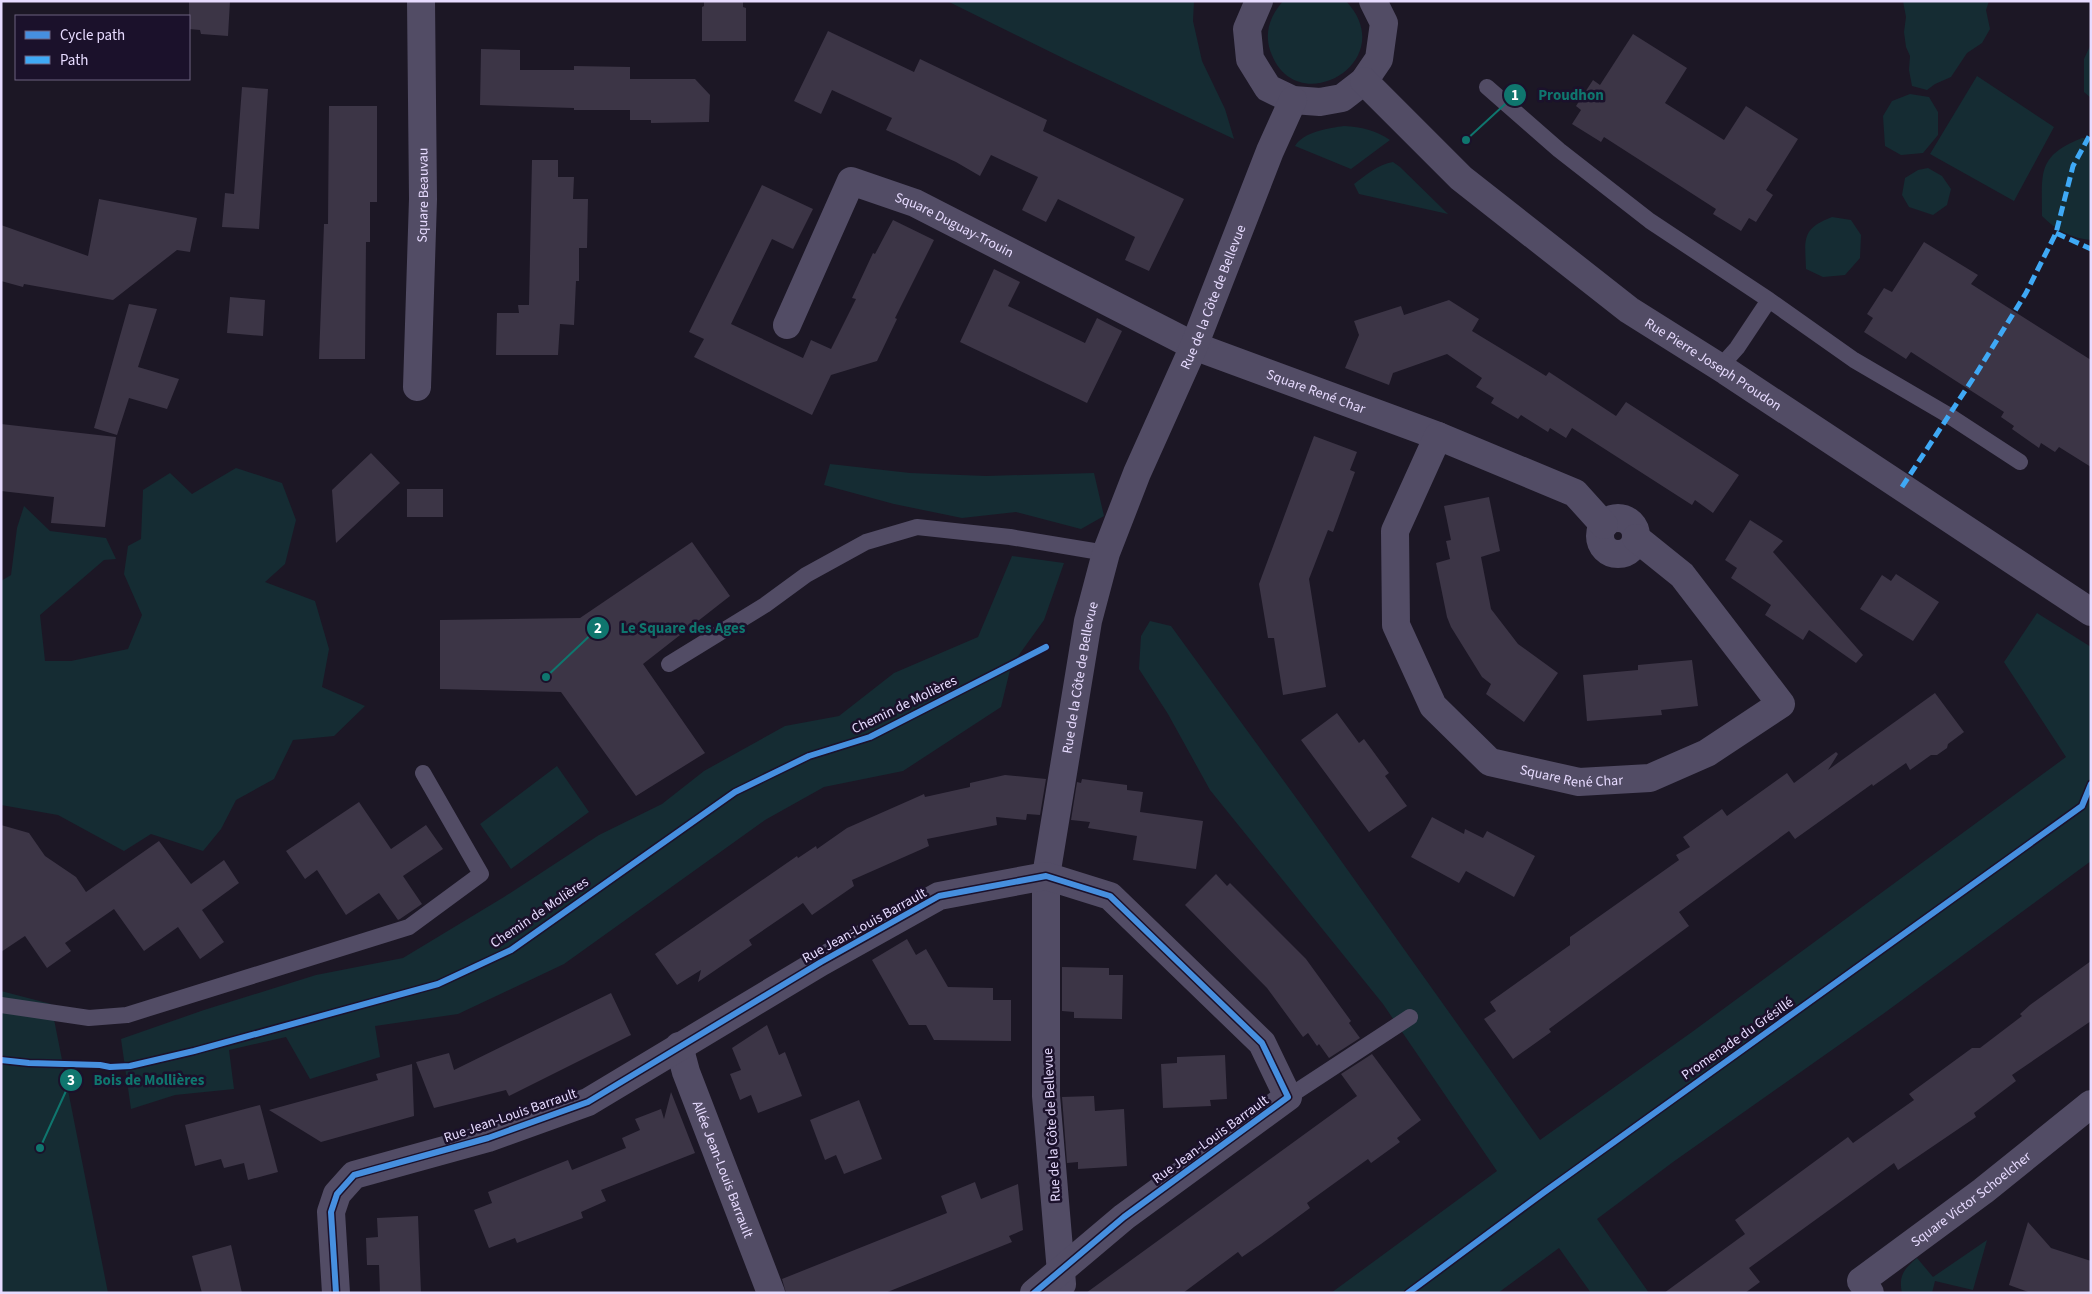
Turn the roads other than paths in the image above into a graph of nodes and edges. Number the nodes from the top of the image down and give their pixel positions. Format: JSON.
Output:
{"nodes":[{"id":1,"x":421,"y":1,"type":"edge"},
{"id":2,"x":1259,"y":1,"type":"edge"},
{"id":3,"x":1373,"y":1,"type":"edge"},
{"id":4,"x":1364,"y":81,"type":"junction"},
{"id":5,"x":1487,"y":87,"type":"dead end"},
{"id":6,"x":1293,"y":100,"type":"junction"},
{"id":7,"x":1769,"y":300,"type":"junction"},
{"id":8,"x":787,"y":324,"type":"dead end"},
{"id":9,"x":1194,"y":346,"type":"junction"},
{"id":10,"x":1720,"y":367,"type":"junction"},
{"id":11,"x":417,"y":387,"type":"dead end"},
{"id":12,"x":1438,"y":436,"type":"junction"},
{"id":13,"x":2020,"y":462,"type":"dead end"},
{"id":14,"x":1106,"y":553,"type":"junction"},
{"id":15,"x":2091,"y":612,"type":"edge"},
{"id":16,"x":669,"y":664,"type":"dead end"},
{"id":17,"x":423,"y":773,"type":"dead end"},
{"id":18,"x":1046,"y":876,"type":"junction"},
{"id":19,"x":1,"y":1005,"type":"edge"},
{"id":20,"x":1410,"y":1017,"type":"dead end"},
{"id":21,"x":679,"y":1046,"type":"junction"},
{"id":22,"x":1288,"y":1097,"type":"junction"},
{"id":23,"x":2091,"y":1104,"type":"edge"},
{"id":24,"x":1062,"y":1282,"type":"edge"},
{"id":25,"x":336,"y":1293,"type":"edge"},
{"id":26,"x":771,"y":1293,"type":"edge"},
{"id":27,"x":1034,"y":1293,"type":"edge"},
{"id":28,"x":1870,"y":1293,"type":"edge"}],
"edges":[{"from":1,"to":11,"type":"street","name":"Square Beauvau"},
{"from":2,"to":6,"type":"street"},
{"from":3,"to":4,"type":"street"},
{"from":4,"to":6,"type":"street"},
{"from":4,"to":10,"type":"street","name":"Rue Pierre Joseph Proudon"},
{"from":5,"to":7,"type":"lane"},
{"from":6,"to":9,"type":"street","name":"Rue de la Côte de Bellevue"},
{"from":7,"to":10,"type":"lane"},
{"from":7,"to":13,"type":"lane"},
{"from":8,"to":9,"type":"street","name":"Square Duguay-Trouin"},
{"from":9,"to":12,"type":"street","name":"Square René Char"},
{"from":9,"to":14,"type":"street","name":"Rue de la Côte de Bellevue"},
{"from":10,"to":15,"type":"street","name":"Rue Pierre Joseph Proudon"},
{"from":12,"to":12,"type":"street","name":"Square René Char"},
{"from":14,"to":16,"type":"lane"},
{"from":14,"to":18,"type":"street","name":"Rue de la Côte de Bellevue"},
{"from":17,"to":19,"type":"lane"},
{"from":18,"to":21,"type":"street","name":"Rue Jean-Louis Barrault"},
{"from":18,"to":22,"type":"street","name":"Rue Jean-Louis Barrault"},
{"from":18,"to":24,"type":"street","name":"Rue de la Côte de Bellevue"},
{"from":20,"to":22,"type":"lane"},
{"from":21,"to":25,"type":"street","name":"Rue Jean-Louis Barrault"},
{"from":21,"to":26,"type":"street","name":"Allée Jean-Louis Barrault"},
{"from":22,"to":24,"type":"street","name":"Rue Jean-Louis Barrault"},
{"from":23,"to":28,"type":"street","name":"Square Victor Schoelcher"},
{"from":24,"to":27,"type":"street","name":"Rue Jean-Louis Barrault"}]}
